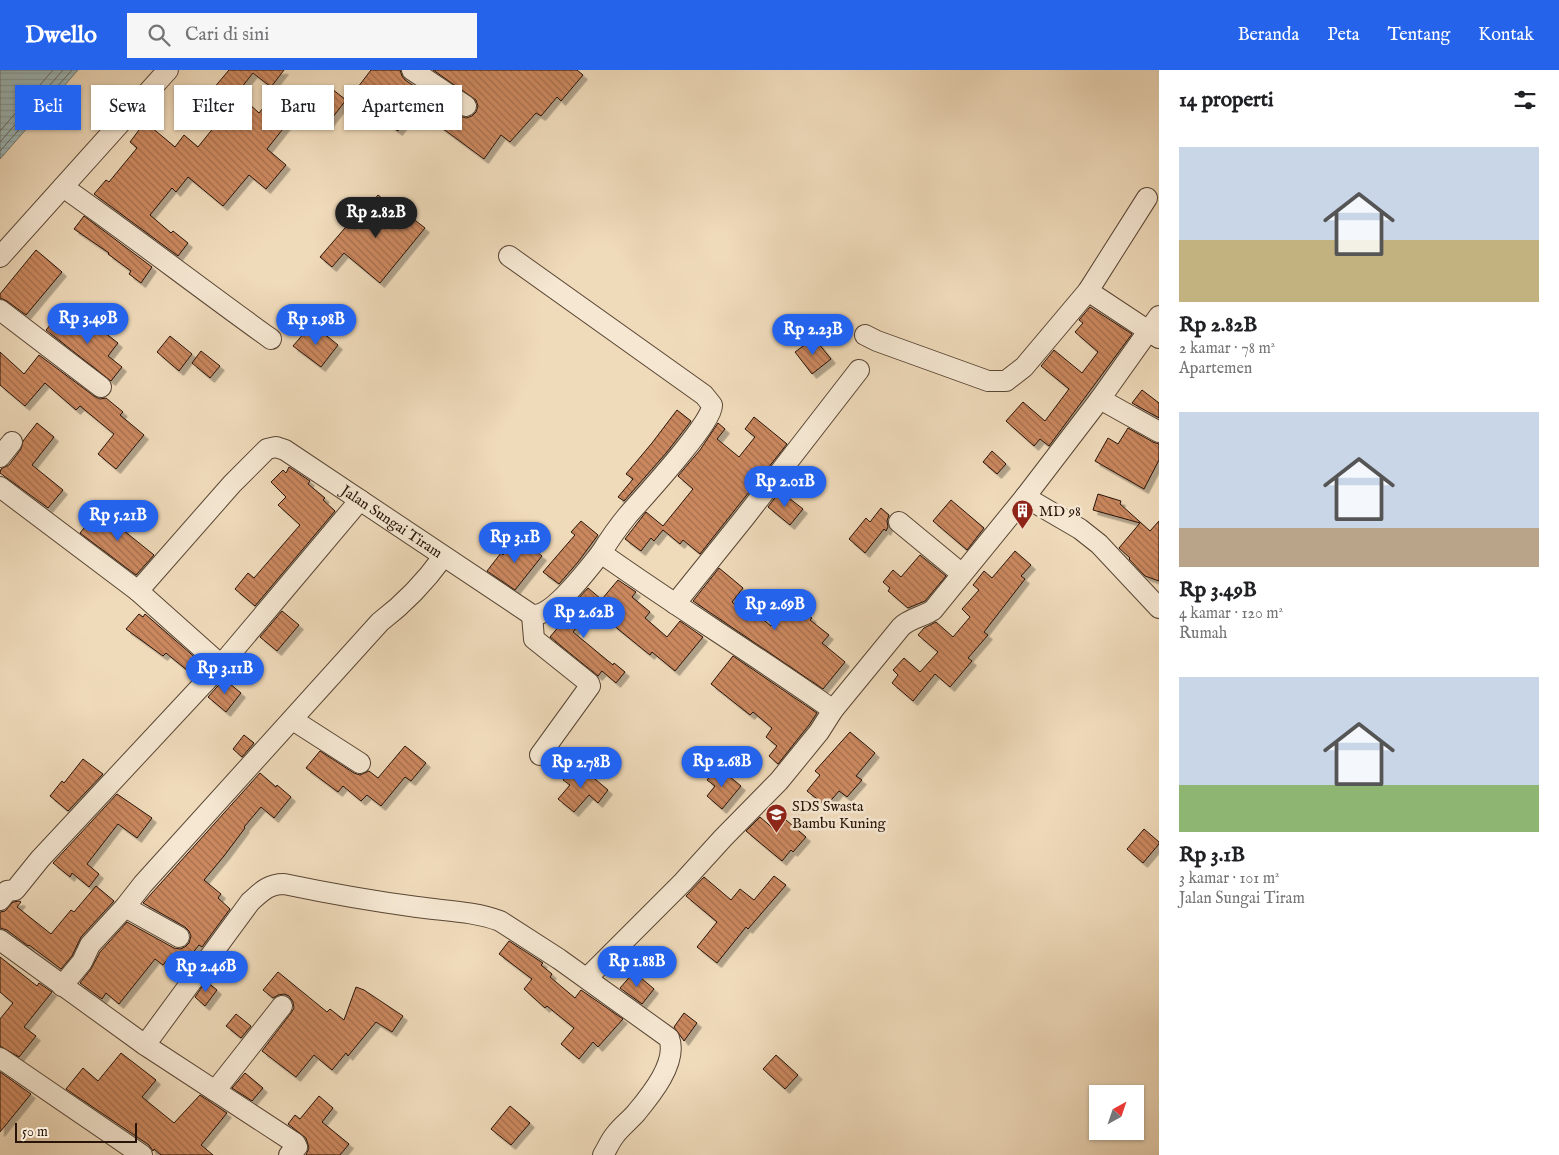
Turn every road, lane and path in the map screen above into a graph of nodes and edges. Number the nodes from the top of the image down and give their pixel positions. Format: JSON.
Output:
{"nodes":[{"id":1,"x":168,"y":70,"type":"edge"},
{"id":2,"x":412,"y":70,"type":"edge"},
{"id":3,"x":466,"y":106,"type":"dead end"},
{"id":4,"x":62,"y":187,"type":"junction"},
{"id":5,"x":1147,"y":198,"type":"dead end"},
{"id":6,"x":509,"y":256,"type":"dead end"},
{"id":7,"x":0,"y":257,"type":"edge"},
{"id":8,"x":1088,"y":291,"type":"junction"},
{"id":9,"x":0,"y":310,"type":"edge"},
{"id":10,"x":1156,"y":329,"type":"edge"},
{"id":11,"x":865,"y":335,"type":"dead end"},
{"id":12,"x":271,"y":339,"type":"dead end"},
{"id":13,"x":858,"y":370,"type":"dead end"},
{"id":14,"x":101,"y":387,"type":"dead end"},
{"id":15,"x":1100,"y":398,"type":"junction"},
{"id":16,"x":1159,"y":432,"type":"edge"},
{"id":17,"x":0,"y":487,"type":"edge"},
{"id":18,"x":1025,"y":497,"type":"junction"},
{"id":19,"x":360,"y":500,"type":"junction"},
{"id":20,"x":899,"y":522,"type":"dead end"},
{"id":21,"x":601,"y":553,"type":"junction"},
{"id":22,"x":443,"y":557,"type":"junction"},
{"id":23,"x":962,"y":574,"type":"junction"},
{"id":24,"x":138,"y":591,"type":"junction"},
{"id":25,"x":675,"y":604,"type":"junction"},
{"id":26,"x":1159,"y":608,"type":"edge"},
{"id":27,"x":532,"y":615,"type":"junction"},
{"id":28,"x":221,"y":665,"type":"junction"},
{"id":29,"x":833,"y":710,"type":"junction"},
{"id":30,"x":292,"y":720,"type":"junction"},
{"id":31,"x":540,"y":755,"type":"dead end"},
{"id":32,"x":360,"y":763,"type":"dead end"},
{"id":33,"x":0,"y":900,"type":"edge"},
{"id":34,"x":126,"y":907,"type":"junction"},
{"id":35,"x":179,"y":937,"type":"dead end"},
{"id":36,"x":0,"y":940,"type":"edge"},
{"id":37,"x":587,"y":978,"type":"junction"},
{"id":38,"x":62,"y":986,"type":"junction"},
{"id":39,"x":282,"y":1006,"type":"dead end"},
{"id":40,"x":145,"y":1044,"type":"junction"},
{"id":41,"x":1,"y":1061,"type":"edge"},
{"id":42,"x":215,"y":1091,"type":"junction"},
{"id":43,"x":142,"y":1155,"type":"edge"},
{"id":44,"x":289,"y":1155,"type":"edge"},
{"id":45,"x":603,"y":1155,"type":"edge"}],
"edges":[{"from":1,"to":4,"type":"street"},
{"from":2,"to":3,"type":"street"},
{"from":4,"to":7,"type":"street"},
{"from":4,"to":12,"type":"street"},
{"from":5,"to":8,"type":"street"},
{"from":6,"to":21,"type":"street"},
{"from":8,"to":10,"type":"street"},
{"from":8,"to":11,"type":"street"},
{"from":9,"to":14,"type":"street"},
{"from":10,"to":15,"type":"street"},
{"from":13,"to":25,"type":"street"},
{"from":15,"to":16,"type":"street"},
{"from":15,"to":18,"type":"street"},
{"from":17,"to":24,"type":"street"},
{"from":18,"to":23,"type":"street"},
{"from":18,"to":26,"type":"street"},
{"from":19,"to":22,"type":"street","name":"Jalan Sungai Tiram"},
{"from":19,"to":24,"type":"street","name":"Jalan Sungai Tiram"},
{"from":19,"to":28,"type":"street"},
{"from":20,"to":23,"type":"street"},
{"from":21,"to":25,"type":"street"},
{"from":21,"to":27,"type":"street"},
{"from":22,"to":27,"type":"street","name":"Jalan Sungai Tiram"},
{"from":22,"to":30,"type":"street"},
{"from":23,"to":29,"type":"street"},
{"from":24,"to":28,"type":"street"},
{"from":25,"to":29,"type":"street"},
{"from":27,"to":31,"type":"street"},
{"from":28,"to":33,"type":"street"},
{"from":29,"to":37,"type":"street"},
{"from":30,"to":32,"type":"street"},
{"from":30,"to":34,"type":"street"},
{"from":34,"to":35,"type":"street"},
{"from":34,"to":38,"type":"street"},
{"from":36,"to":38,"type":"street"},
{"from":37,"to":40,"type":"street"},
{"from":37,"to":45,"type":"street"},
{"from":38,"to":40,"type":"street"},
{"from":39,"to":42,"type":"street"},
{"from":40,"to":42,"type":"street"},
{"from":41,"to":43,"type":"street"},
{"from":42,"to":44,"type":"street"}]}
